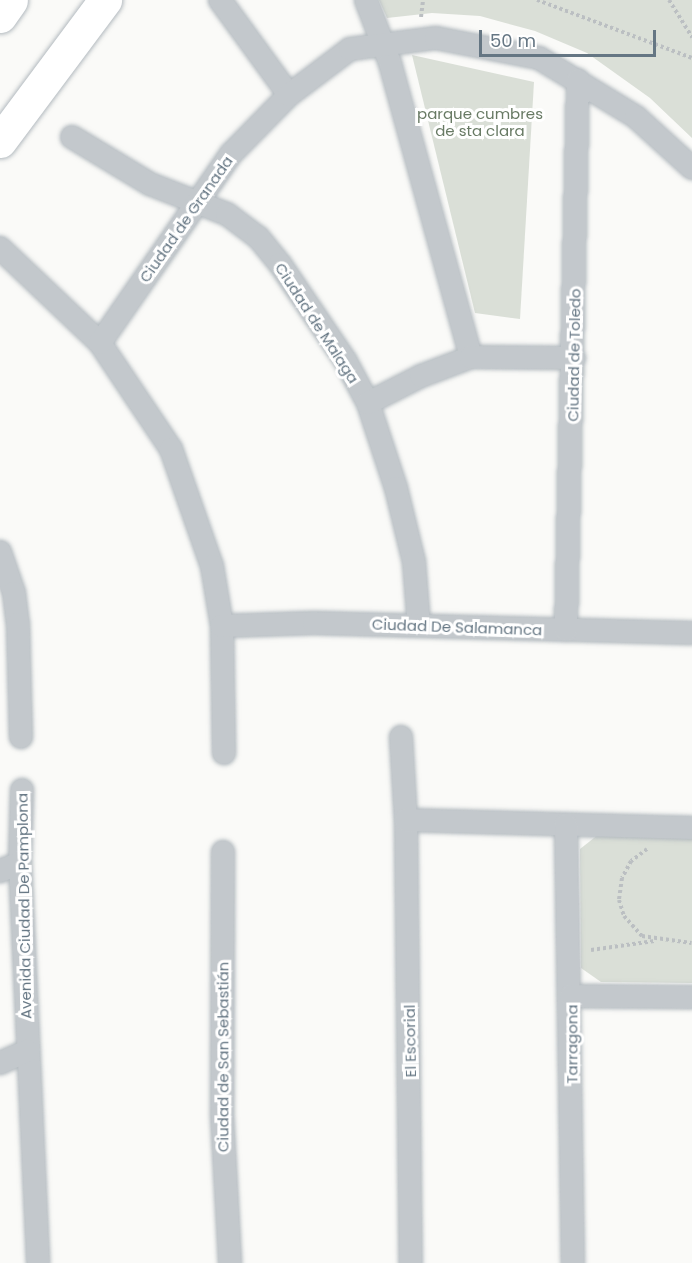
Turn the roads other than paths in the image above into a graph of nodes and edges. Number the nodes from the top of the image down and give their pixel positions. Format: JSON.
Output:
{"nodes":[{"id":1,"x":11,"y":0,"type":"edge"},
{"id":2,"x":105,"y":0,"type":"edge"},
{"id":3,"x":220,"y":0,"type":"edge"},
{"id":4,"x":366,"y":0,"type":"edge"},
{"id":5,"x":0,"y":16,"type":"edge"},
{"id":6,"x":382,"y":44,"type":"junction"},
{"id":7,"x":578,"y":80,"type":"junction"},
{"id":8,"x":290,"y":95,"type":"junction"},
{"id":9,"x":72,"y":137,"type":"dead end"},
{"id":10,"x":0,"y":141,"type":"edge"},
{"id":11,"x":692,"y":168,"type":"edge"},
{"id":12,"x":194,"y":203,"type":"junction"},
{"id":13,"x":0,"y":248,"type":"edge"},
{"id":14,"x":100,"y":343,"type":"junction"},
{"id":15,"x":471,"y":357,"type":"junction"},
{"id":16,"x":574,"y":358,"type":"junction"},
{"id":17,"x":368,"y":403,"type":"junction"},
{"id":18,"x":0,"y":552,"type":"edge"},
{"id":19,"x":419,"y":625,"type":"junction"},
{"id":20,"x":222,"y":626,"type":"junction"},
{"id":21,"x":566,"y":630,"type":"junction"},
{"id":22,"x":692,"y":633,"type":"edge"},
{"id":23,"x":10,"y":664,"type":"edge"},
{"id":24,"x":21,"y":736,"type":"dead end"},
{"id":25,"x":401,"y":737,"type":"dead end"},
{"id":26,"x":224,"y":753,"type":"dead end"},
{"id":27,"x":22,"y":790,"type":"dead end"},
{"id":28,"x":406,"y":820,"type":"junction"},
{"id":29,"x":566,"y":825,"type":"junction"},
{"id":30,"x":692,"y":828,"type":"edge"},
{"id":31,"x":223,"y":852,"type":"dead end"},
{"id":32,"x":10,"y":867,"type":"edge"},
{"id":33,"x":572,"y":996,"type":"junction"},
{"id":34,"x":692,"y":998,"type":"edge"},
{"id":35,"x":27,"y":1051,"type":"junction"},
{"id":36,"x":0,"y":1062,"type":"edge"},
{"id":37,"x":38,"y":1263,"type":"edge"},
{"id":38,"x":230,"y":1263,"type":"edge"},
{"id":39,"x":411,"y":1263,"type":"edge"},
{"id":40,"x":573,"y":1263,"type":"edge"}],
"edges":[{"from":1,"to":5,"type":"main road"},
{"from":2,"to":10,"type":"main road"},
{"from":3,"to":8,"type":"street"},
{"from":4,"to":6,"type":"street"},
{"from":6,"to":7,"type":"street","name":"Ciudad de Granada"},
{"from":6,"to":8,"type":"street","name":"Ciudad de Granada"},
{"from":6,"to":15,"type":"street"},
{"from":7,"to":11,"type":"street","name":"Ciudad de Granada"},
{"from":7,"to":16,"type":"street","name":"Ciudad de Toledo"},
{"from":8,"to":12,"type":"street","name":"Ciudad de Granada"},
{"from":9,"to":12,"type":"street","name":"Ciudad de Malaga"},
{"from":12,"to":14,"type":"street","name":"Ciudad de Granada"},
{"from":12,"to":17,"type":"street","name":"Ciudad de Malaga"},
{"from":13,"to":14,"type":"street"},
{"from":14,"to":20,"type":"street"},
{"from":15,"to":16,"type":"street"},
{"from":15,"to":17,"type":"street"},
{"from":16,"to":21,"type":"street","name":"Ciudad de Toledo"},
{"from":17,"to":19,"type":"street","name":"Ciudad de Malaga"},
{"from":18,"to":23,"type":"street"},
{"from":19,"to":20,"type":"street","name":"Ciudad De Salamanca"},
{"from":19,"to":21,"type":"street","name":"Ciudad De Salamanca"},
{"from":20,"to":26,"type":"street"},
{"from":21,"to":22,"type":"street","name":"Ciudad De Salamanca"},
{"from":23,"to":24,"type":"street"},
{"from":25,"to":28,"type":"street","name":"El Escorial"},
{"from":27,"to":32,"type":"street","name":"Avenida Ciudad De Pamplona"},
{"from":28,"to":29,"type":"street"},
{"from":28,"to":39,"type":"street","name":"El Escorial"},
{"from":29,"to":30,"type":"street"},
{"from":29,"to":33,"type":"street","name":"Tarragona"},
{"from":31,"to":38,"type":"street","name":"Ciudad de San Sebastián"},
{"from":32,"to":35,"type":"street","name":"Avenida Ciudad De Pamplona"},
{"from":33,"to":34,"type":"street"},
{"from":33,"to":40,"type":"street","name":"Tarragona"},
{"from":35,"to":36,"type":"street"},
{"from":35,"to":37,"type":"street","name":"Avenida Ciudad De Pamplona"}]}
